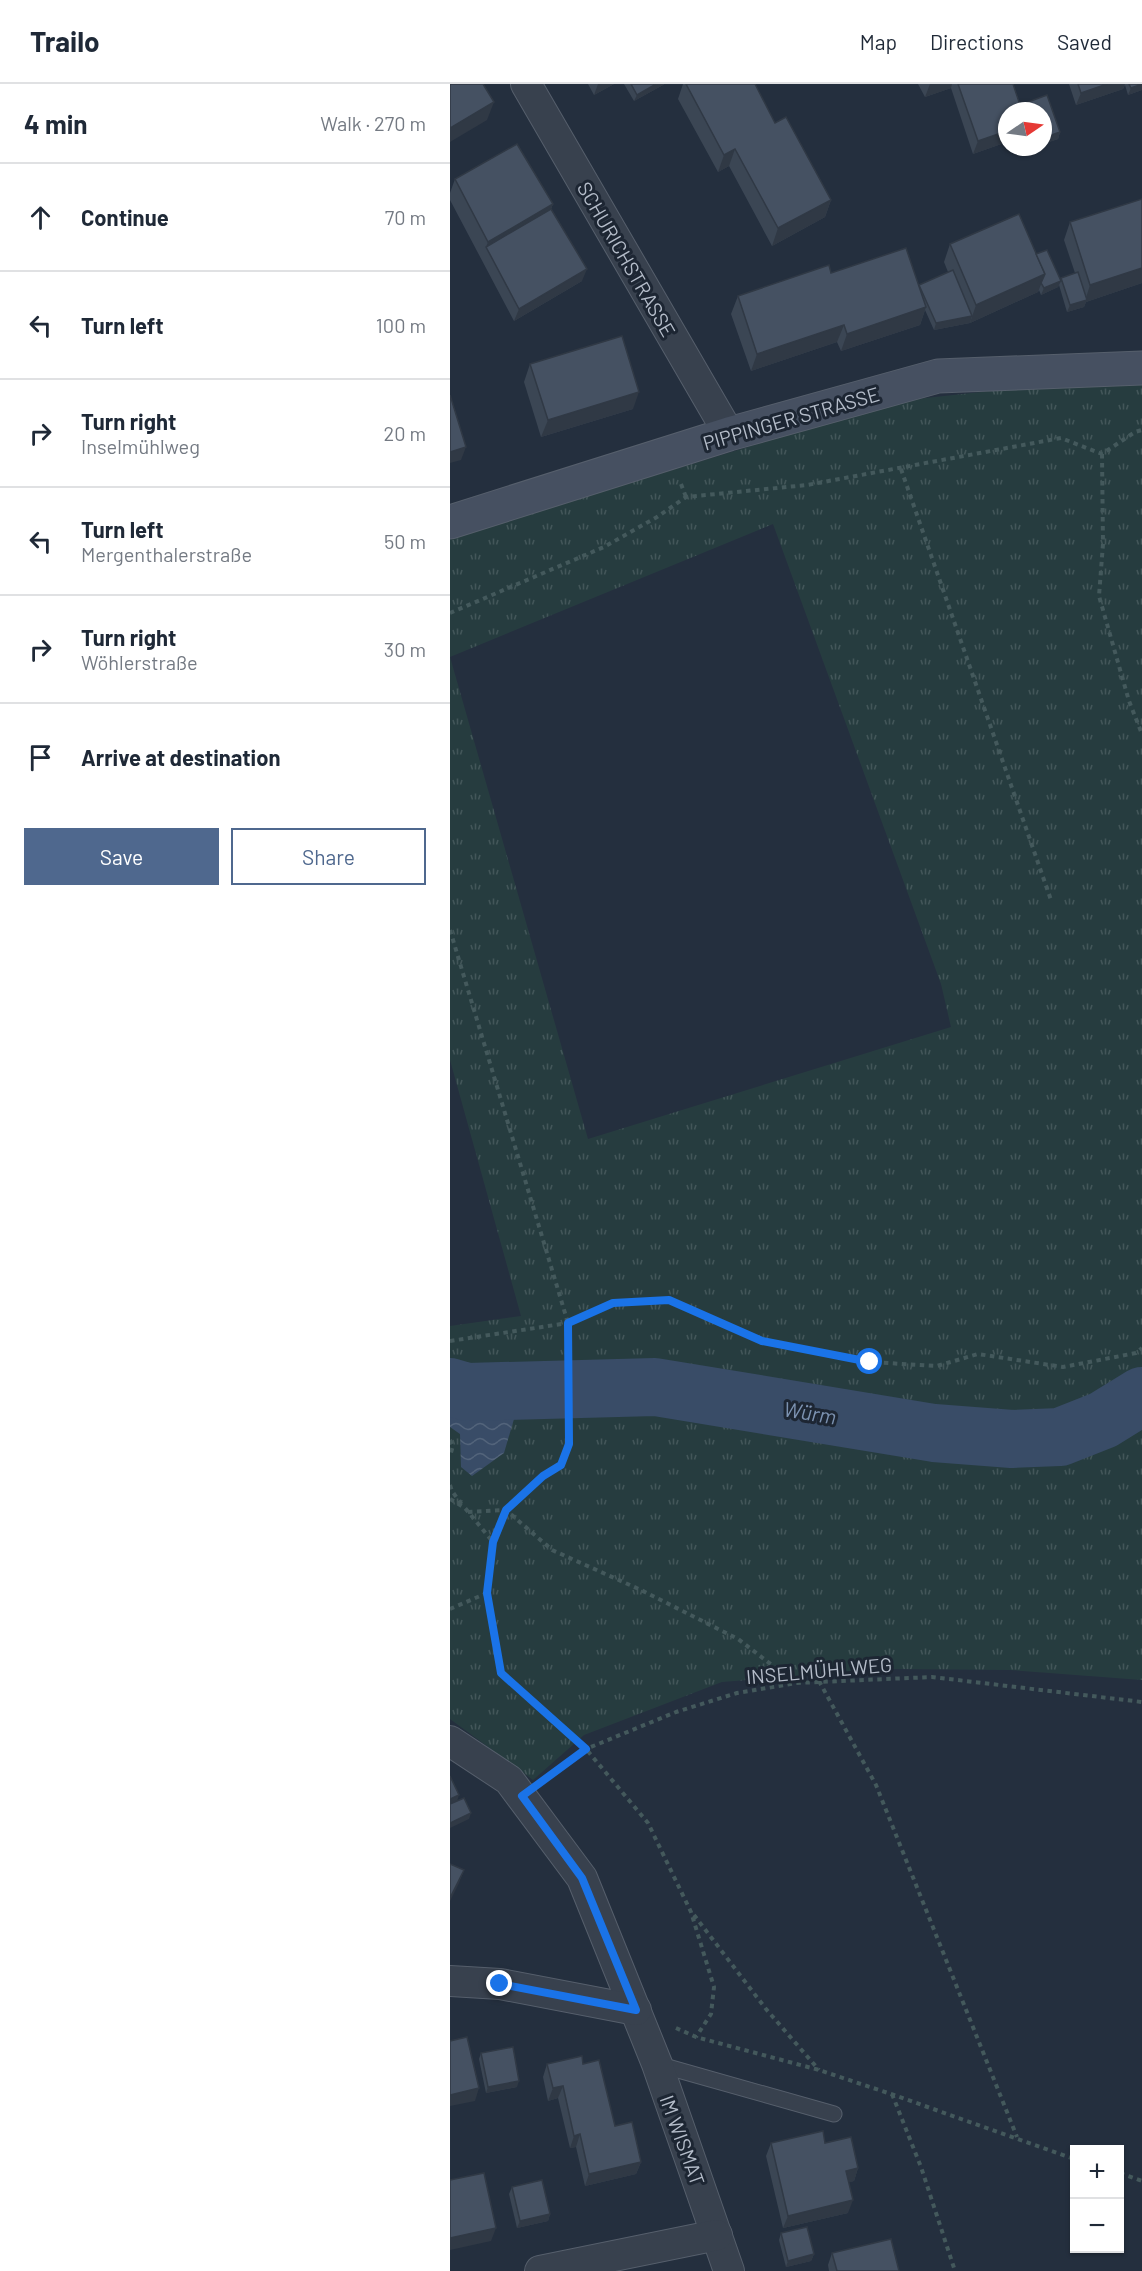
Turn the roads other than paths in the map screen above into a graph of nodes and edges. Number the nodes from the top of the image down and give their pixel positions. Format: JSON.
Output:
{"nodes":[{"id":1,"x":526,"y":84,"type":"edge"},
{"id":2,"x":1142,"y":368,"type":"edge"},
{"id":3,"x":729,"y":434,"type":"junction"},
{"id":4,"x":450,"y":522,"type":"edge"},
{"id":5,"x":450,"y":1741,"type":"edge"},
{"id":6,"x":450,"y":1981,"type":"edge"},
{"id":7,"x":636,"y":2010,"type":"junction"},
{"id":8,"x":657,"y":2064,"type":"junction"},
{"id":9,"x":834,"y":2114,"type":"dead end"},
{"id":10,"x":717,"y":2235,"type":"junction"},
{"id":11,"x":540,"y":2271,"type":"edge"},
{"id":12,"x":729,"y":2271,"type":"edge"}],
"edges":[{"from":1,"to":3,"type":"street","name":"SCHURICHSTRASSE"},
{"from":2,"to":3,"type":"main road","name":"PIPPINGER STRASSE"},
{"from":3,"to":4,"type":"main road","name":"PIPPINGER STRASSE"},
{"from":5,"to":7,"type":"street","name":"IM WISMAT"},
{"from":6,"to":7,"type":"street"},
{"from":7,"to":8,"type":"street","name":"IM WISMAT"},
{"from":8,"to":9,"type":"lane"},
{"from":8,"to":10,"type":"street","name":"IM WISMAT"},
{"from":10,"to":11,"type":"street"},
{"from":10,"to":12,"type":"street","name":"IM WISMAT"}]}
